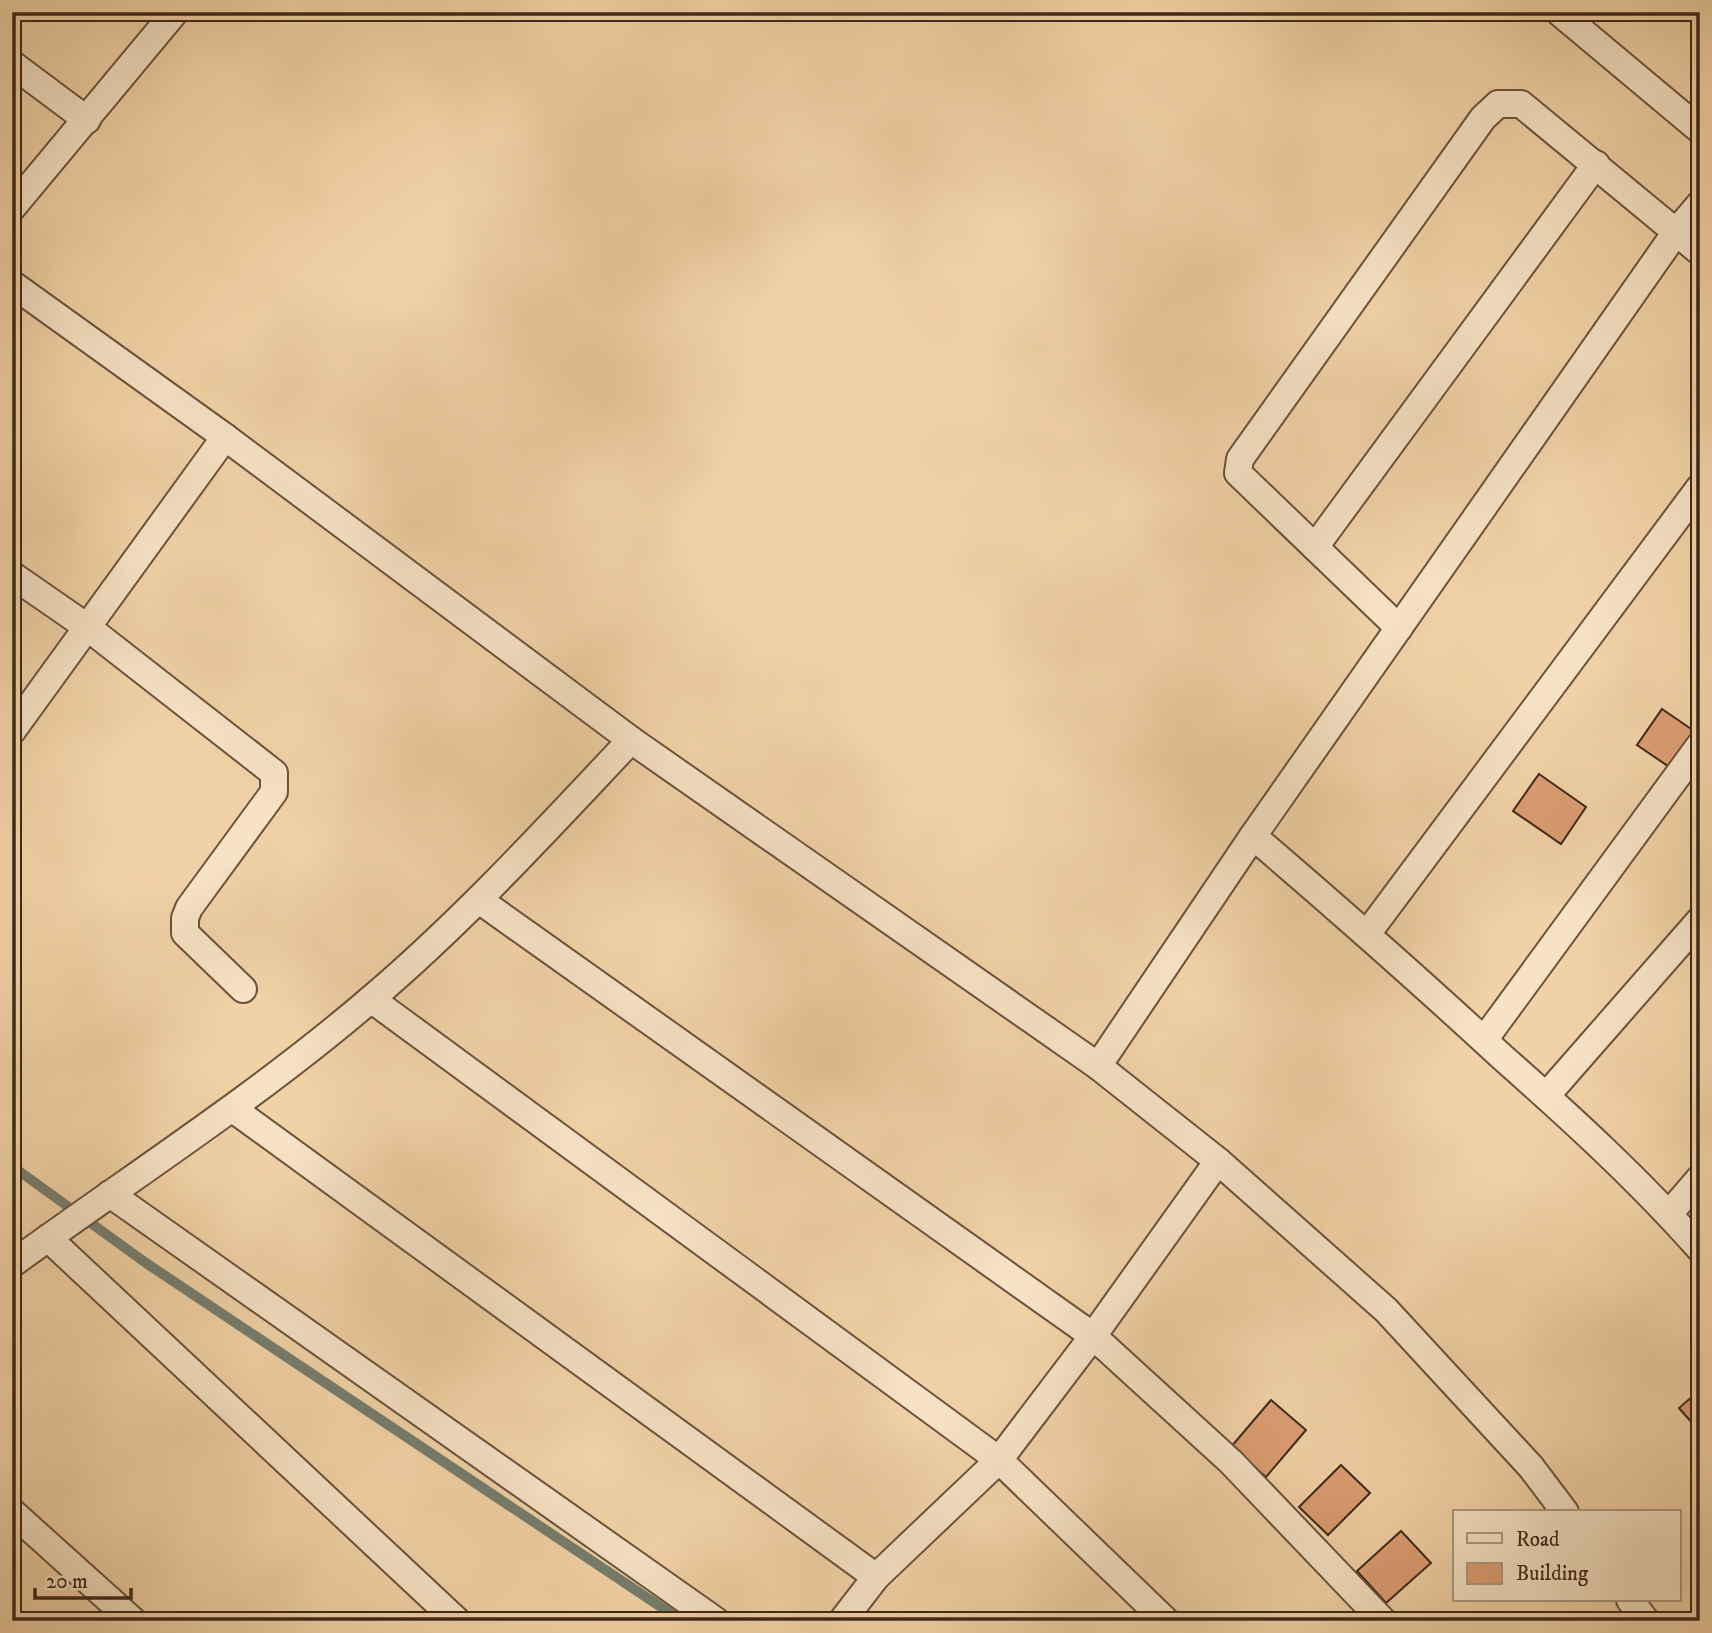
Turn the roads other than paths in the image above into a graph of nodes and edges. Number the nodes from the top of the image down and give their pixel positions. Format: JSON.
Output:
{"nodes":[{"id":1,"x":175,"y":12,"type":"edge"},
{"id":2,"x":1567,"y":15,"type":"edge"},
{"id":3,"x":12,"y":64,"type":"edge"},
{"id":4,"x":87,"y":120,"type":"junction"},
{"id":5,"x":1700,"y":130,"type":"edge"},
{"id":6,"x":1596,"y":164,"type":"junction"},
{"id":7,"x":1700,"y":204,"type":"edge"},
{"id":8,"x":12,"y":208,"type":"edge"},
{"id":9,"x":1676,"y":232,"type":"junction"},
{"id":10,"x":1700,"y":252,"type":"edge"},
{"id":11,"x":12,"y":284,"type":"edge"},
{"id":12,"x":225,"y":437,"type":"junction"},
{"id":13,"x":1700,"y":487,"type":"edge"},
{"id":14,"x":1315,"y":547,"type":"junction"},
{"id":15,"x":12,"y":575,"type":"edge"},
{"id":16,"x":87,"y":627,"type":"junction"},
{"id":17,"x":1399,"y":628,"type":"junction"},
{"id":18,"x":12,"y":731,"type":"edge"},
{"id":19,"x":631,"y":740,"type":"junction"},
{"id":20,"x":1700,"y":745,"type":"edge"},
{"id":21,"x":1254,"y":836,"type":"junction"},
{"id":22,"x":479,"y":900,"type":"junction"},
{"id":23,"x":1700,"y":920,"type":"edge"},
{"id":24,"x":1367,"y":934,"type":"junction"},
{"id":25,"x":243,"y":989,"type":"dead end"},
{"id":26,"x":371,"y":999,"type":"junction"},
{"id":27,"x":1484,"y":1040,"type":"junction"},
{"id":28,"x":1098,"y":1066,"type":"junction"},
{"id":29,"x":1546,"y":1096,"type":"junction"},
{"id":30,"x":233,"y":1109,"type":"junction"},
{"id":31,"x":1218,"y":1161,"type":"junction"},
{"id":32,"x":1700,"y":1178,"type":"edge"},
{"id":33,"x":110,"y":1194,"type":"junction"},
{"id":34,"x":1670,"y":1214,"type":"junction"},
{"id":35,"x":48,"y":1238,"type":"junction"},
{"id":36,"x":1700,"y":1249,"type":"edge"},
{"id":37,"x":12,"y":1264,"type":"edge"},
{"id":38,"x":1093,"y":1336,"type":"junction"},
{"id":39,"x":999,"y":1460,"type":"junction"},
{"id":40,"x":1563,"y":1510,"type":"edge"},
{"id":41,"x":12,"y":1512,"type":"edge"},
{"id":42,"x":876,"y":1577,"type":"junction"},
{"id":43,"x":1632,"y":1602,"type":"edge"},
{"id":44,"x":133,"y":1621,"type":"edge"},
{"id":45,"x":457,"y":1621,"type":"edge"},
{"id":46,"x":716,"y":1621,"type":"edge"},
{"id":47,"x":842,"y":1621,"type":"edge"},
{"id":48,"x":1166,"y":1621,"type":"edge"},
{"id":49,"x":1383,"y":1621,"type":"edge"},
{"id":50,"x":1646,"y":1621,"type":"edge"}],
"edges":[{"from":1,"to":4,"type":"street"},
{"from":2,"to":5,"type":"street"},
{"from":3,"to":4,"type":"street"},
{"from":4,"to":8,"type":"street"},
{"from":6,"to":9,"type":"street"},
{"from":6,"to":14,"type":"street"},
{"from":6,"to":14,"type":"street"},
{"from":7,"to":9,"type":"street"},
{"from":9,"to":10,"type":"street"},
{"from":9,"to":17,"type":"street"},
{"from":11,"to":12,"type":"street"},
{"from":12,"to":16,"type":"street"},
{"from":12,"to":19,"type":"street"},
{"from":13,"to":24,"type":"street"},
{"from":14,"to":17,"type":"street"},
{"from":15,"to":16,"type":"street"},
{"from":16,"to":18,"type":"street"},
{"from":16,"to":25,"type":"street"},
{"from":17,"to":21,"type":"street"},
{"from":19,"to":22,"type":"street"},
{"from":19,"to":28,"type":"street"},
{"from":20,"to":27,"type":"street"},
{"from":21,"to":24,"type":"street"},
{"from":21,"to":28,"type":"street"},
{"from":22,"to":26,"type":"street"},
{"from":22,"to":38,"type":"street"},
{"from":23,"to":29,"type":"street"},
{"from":24,"to":27,"type":"street"},
{"from":26,"to":30,"type":"street"},
{"from":26,"to":39,"type":"street"},
{"from":27,"to":29,"type":"street"},
{"from":28,"to":31,"type":"street"},
{"from":29,"to":34,"type":"street"},
{"from":30,"to":33,"type":"street"},
{"from":30,"to":42,"type":"street"},
{"from":31,"to":38,"type":"street"},
{"from":31,"to":40,"type":"street"},
{"from":32,"to":34,"type":"street"},
{"from":33,"to":35,"type":"street"},
{"from":33,"to":46,"type":"street"},
{"from":34,"to":36,"type":"street"},
{"from":35,"to":37,"type":"street"},
{"from":35,"to":45,"type":"street"},
{"from":38,"to":39,"type":"street"},
{"from":38,"to":49,"type":"street"},
{"from":39,"to":42,"type":"street"},
{"from":39,"to":48,"type":"street"},
{"from":41,"to":44,"type":"street"},
{"from":42,"to":47,"type":"street"},
{"from":43,"to":50,"type":"street"}]}
